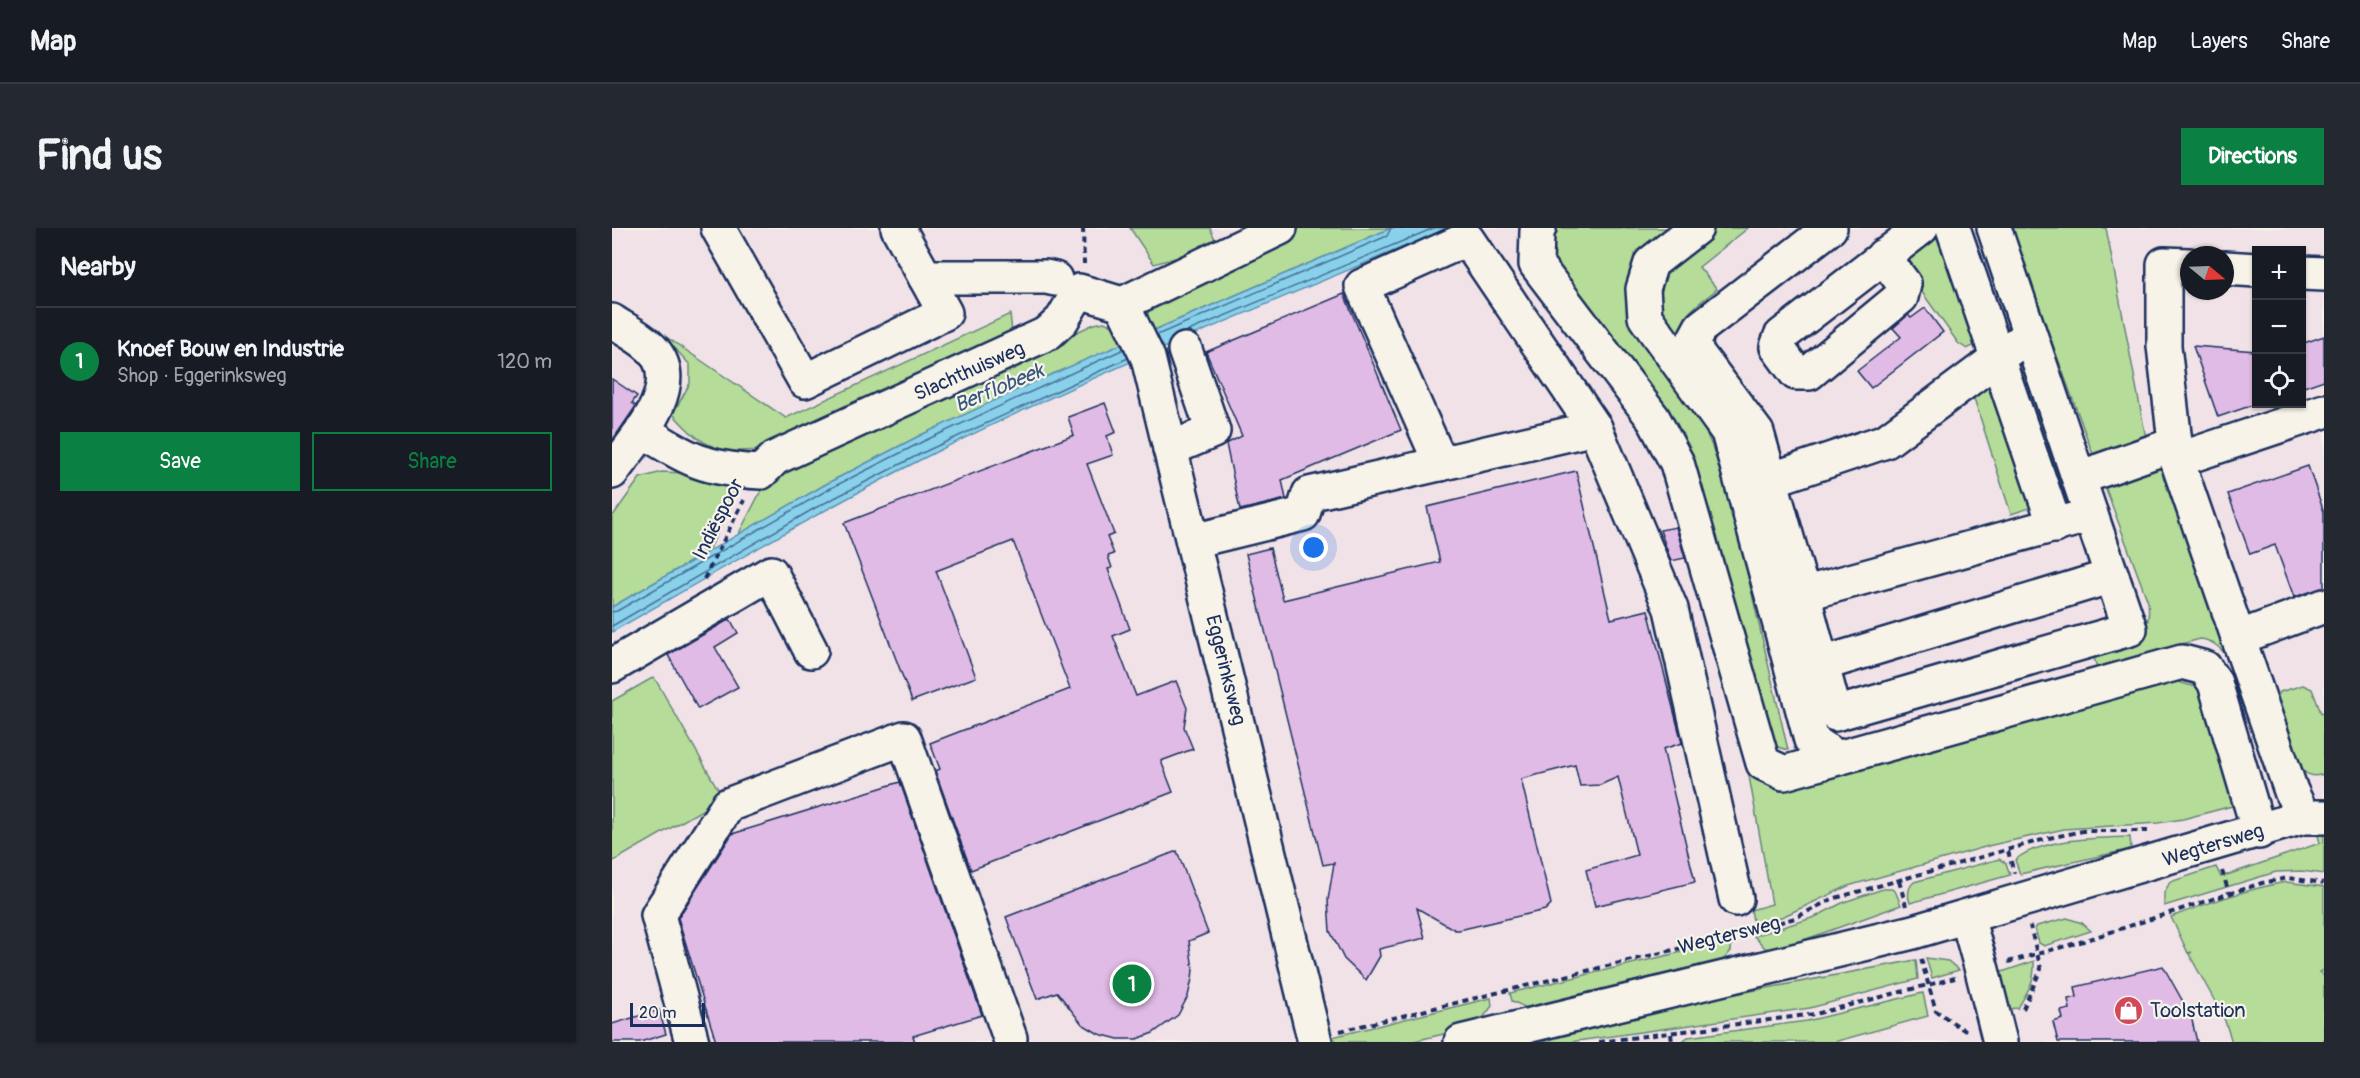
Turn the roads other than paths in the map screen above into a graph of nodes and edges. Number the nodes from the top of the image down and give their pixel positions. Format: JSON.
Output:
{"nodes":[{"id":1,"x":718,"y":228,"type":"edge"},
{"id":2,"x":898,"y":228,"type":"edge"},
{"id":3,"x":1280,"y":228,"type":"edge"},
{"id":4,"x":1539,"y":228,"type":"edge"},
{"id":5,"x":1696,"y":228,"type":"edge"},
{"id":6,"x":1830,"y":228,"type":"edge"},
{"id":7,"x":1921,"y":228,"type":"edge"},
{"id":8,"x":1953,"y":228,"type":"edge"},
{"id":9,"x":1994,"y":228,"type":"edge"},
{"id":10,"x":1883,"y":256,"type":"dead end"},
{"id":11,"x":2180,"y":265,"type":"edge"},
{"id":12,"x":2234,"y":269,"type":"edge"},
{"id":13,"x":2252,"y":270,"type":"edge"},
{"id":14,"x":2306,"y":273,"type":"edge"},
{"id":15,"x":2324,"y":274,"type":"edge"},
{"id":16,"x":925,"y":277,"type":"junction"},
{"id":17,"x":1067,"y":285,"type":"junction"},
{"id":18,"x":612,"y":321,"type":"edge"},
{"id":19,"x":1135,"y":331,"type":"junction"},
{"id":20,"x":2032,"y":334,"type":"junction"},
{"id":21,"x":1185,"y":350,"type":"dead end"},
{"id":22,"x":1999,"y":357,"type":"junction"},
{"id":23,"x":2324,"y":411,"type":"edge"},
{"id":24,"x":1595,"y":428,"type":"junction"},
{"id":25,"x":642,"y":430,"type":"junction"},
{"id":26,"x":1170,"y":449,"type":"junction"},
{"id":27,"x":2176,"y":452,"type":"junction"},
{"id":28,"x":1441,"y":464,"type":"junction"},
{"id":29,"x":612,"y":472,"type":"edge"},
{"id":30,"x":2079,"y":478,"type":"junction"},
{"id":31,"x":1770,"y":480,"type":"junction"},
{"id":32,"x":2091,"y":515,"type":"junction"},
{"id":33,"x":2055,"y":525,"type":"junction"},
{"id":34,"x":1193,"y":541,"type":"junction"},
{"id":35,"x":2112,"y":576,"type":"junction"},
{"id":36,"x":1803,"y":594,"type":"junction"},
{"id":37,"x":2324,"y":606,"type":"edge"},
{"id":38,"x":2238,"y":638,"type":"junction"},
{"id":39,"x":812,"y":651,"type":"dead end"},
{"id":40,"x":1822,"y":664,"type":"junction"},
{"id":41,"x":612,"y":666,"type":"edge"},
{"id":42,"x":1836,"y":757,"type":"junction"},
{"id":43,"x":2317,"y":812,"type":"edge"},
{"id":44,"x":2259,"y":832,"type":"junction"},
{"id":45,"x":1736,"y":899,"type":"dead end"},
{"id":46,"x":1966,"y":917,"type":"junction"},
{"id":47,"x":1010,"y":1038,"type":"dead end"},
{"id":48,"x":1315,"y":1040,"type":"edge"},
{"id":49,"x":692,"y":1042,"type":"edge"},
{"id":50,"x":1461,"y":1042,"type":"edge"},
{"id":51,"x":2000,"y":1042,"type":"edge"}],
"edges":[{"from":1,"to":16,"type":"street"},
{"from":2,"to":16,"type":"street"},
{"from":3,"to":19,"type":"street"},
{"from":4,"to":42,"type":"street"},
{"from":5,"to":42,"type":"street"},
{"from":6,"to":31,"type":"street"},
{"from":7,"to":10,"type":"street"},
{"from":8,"to":22,"type":"street"},
{"from":9,"to":20,"type":"street"},
{"from":11,"to":27,"type":"street"},
{"from":12,"to":13,"type":"street"},
{"from":14,"to":15,"type":"street"},
{"from":16,"to":17,"type":"street"},
{"from":17,"to":19,"type":"street"},
{"from":17,"to":25,"type":"street","name":"Slachthuisweg"},
{"from":18,"to":25,"type":"street"},
{"from":19,"to":26,"type":"street","name":"Eggerinksweg"},
{"from":20,"to":22,"type":"street"},
{"from":20,"to":30,"type":"street"},
{"from":21,"to":26,"type":"street"},
{"from":22,"to":31,"type":"street"},
{"from":22,"to":33,"type":"street"},
{"from":23,"to":27,"type":"street"},
{"from":24,"to":28,"type":"street"},
{"from":24,"to":28,"type":"street"},
{"from":24,"to":45,"type":"street"},
{"from":25,"to":29,"type":"street"},
{"from":26,"to":34,"type":"street","name":"Eggerinksweg"},
{"from":27,"to":30,"type":"street"},
{"from":27,"to":38,"type":"street"},
{"from":28,"to":34,"type":"street"},
{"from":30,"to":32,"type":"street"},
{"from":31,"to":36,"type":"street"},
{"from":32,"to":33,"type":"street"},
{"from":32,"to":35,"type":"street"},
{"from":33,"to":36,"type":"street"},
{"from":34,"to":48,"type":"street","name":"Eggerinksweg"},
{"from":35,"to":40,"type":"street"},
{"from":35,"to":40,"type":"street"},
{"from":36,"to":40,"type":"street"},
{"from":37,"to":38,"type":"street"},
{"from":38,"to":43,"type":"street"},
{"from":39,"to":41,"type":"street"},
{"from":42,"to":44,"type":"street"},
{"from":43,"to":44,"type":"street","name":"Wegtersweg"},
{"from":44,"to":46,"type":"street","name":"Wegtersweg"},
{"from":46,"to":50,"type":"street","name":"Wegtersweg"},
{"from":46,"to":51,"type":"street"},
{"from":47,"to":49,"type":"street"}]}
